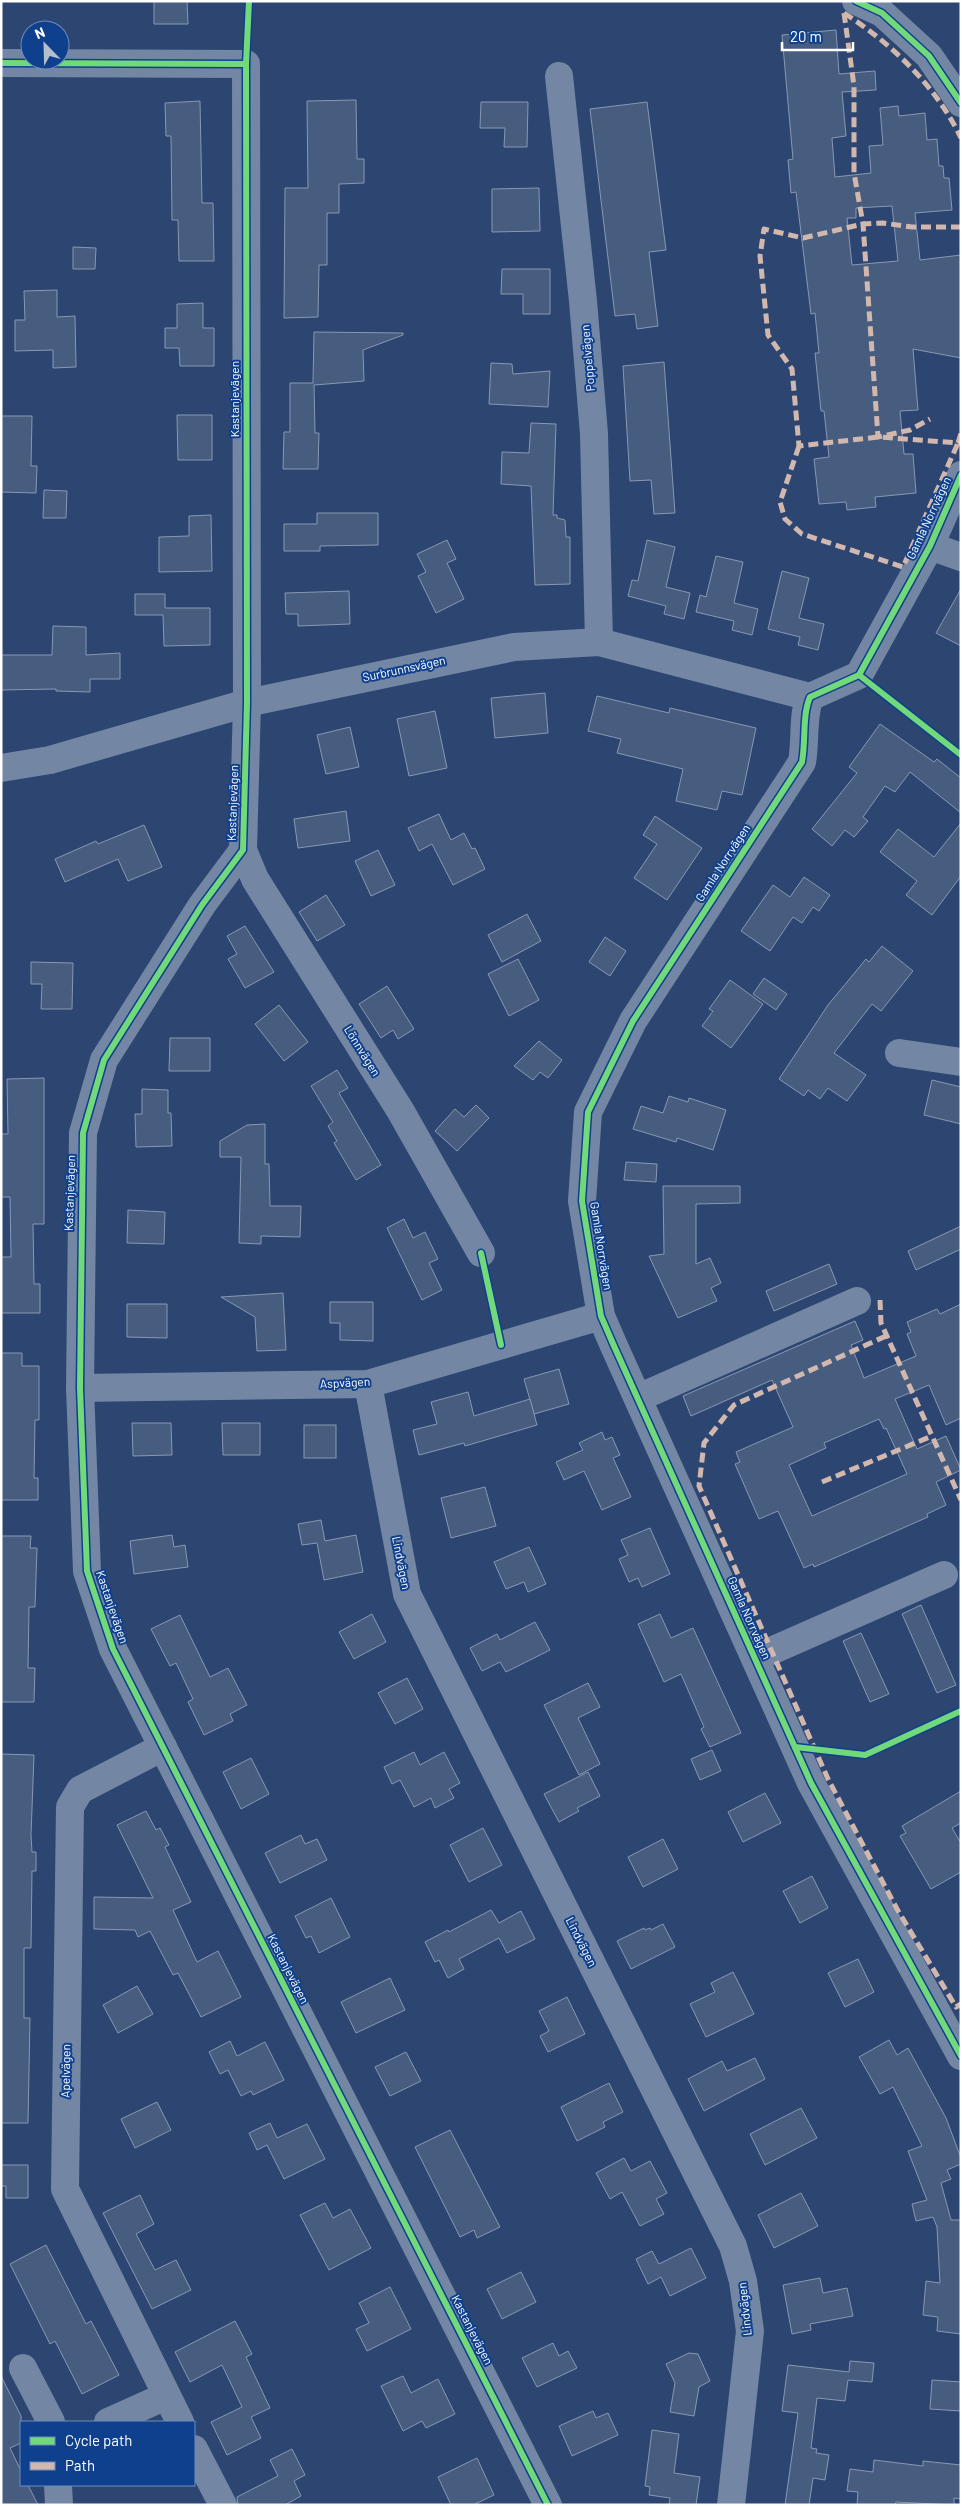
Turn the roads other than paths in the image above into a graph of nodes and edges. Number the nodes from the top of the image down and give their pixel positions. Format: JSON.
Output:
{"nodes":[{"id":1,"x":856,"y":1,"type":"edge"},
{"id":2,"x":1,"y":63,"type":"edge"},
{"id":3,"x":559,"y":76,"type":"dead end"},
{"id":4,"x":961,"y":104,"type":"edge"},
{"id":5,"x":961,"y":475,"type":"edge"},
{"id":6,"x":930,"y":546,"type":"junction"},
{"id":7,"x":961,"y":557,"type":"edge"},
{"id":8,"x":599,"y":642,"type":"junction"},
{"id":9,"x":810,"y":697,"type":"junction"},
{"id":10,"x":247,"y":703,"type":"junction"},
{"id":11,"x":1,"y":768,"type":"edge"},
{"id":12,"x":243,"y":850,"type":"junction"},
{"id":13,"x":899,"y":1053,"type":"dead end"},
{"id":14,"x":961,"y":1062,"type":"edge"},
{"id":15,"x":481,"y":1253,"type":"dead end"},
{"id":16,"x":857,"y":1301,"type":"dead end"},
{"id":17,"x":602,"y":1316,"type":"junction"},
{"id":18,"x":368,"y":1384,"type":"junction"},
{"id":19,"x":80,"y":1388,"type":"junction"},
{"id":20,"x":638,"y":1398,"type":"junction"},
{"id":21,"x":944,"y":1576,"type":"dead end"},
{"id":22,"x":755,"y":1658,"type":"junction"},
{"id":23,"x":163,"y":1746,"type":"junction"},
{"id":24,"x":961,"y":2056,"type":"edge"},
{"id":25,"x":23,"y":2368,"type":"dead end"},
{"id":26,"x":166,"y":2396,"type":"junction"},
{"id":27,"x":50,"y":2421,"type":"edge"},
{"id":28,"x":110,"y":2421,"type":"edge"},
{"id":29,"x":179,"y":2421,"type":"edge"},
{"id":30,"x":195,"y":2451,"type":"edge"},
{"id":31,"x":58,"y":2486,"type":"edge"},
{"id":32,"x":59,"y":2505,"type":"edge"},
{"id":33,"x":223,"y":2505,"type":"edge"},
{"id":34,"x":548,"y":2505,"type":"edge"},
{"id":35,"x":731,"y":2505,"type":"edge"}],
"edges":[{"from":1,"to":4,"type":"street"},
{"from":2,"to":10,"type":"street","name":"Kastanjevägen"},
{"from":3,"to":8,"type":"street","name":"Poppelvägen"},
{"from":5,"to":6,"type":"street","name":"Gamla Norrvägen"},
{"from":6,"to":7,"type":"street"},
{"from":6,"to":9,"type":"street","name":"Gamla Norrvägen"},
{"from":8,"to":9,"type":"street","name":"Surbrunnsvägen"},
{"from":8,"to":10,"type":"street","name":"Surbrunnsvägen"},
{"from":9,"to":17,"type":"street","name":"Gamla Norrvägen"},
{"from":10,"to":11,"type":"street","name":"Surbrunnsvägen"},
{"from":10,"to":12,"type":"street","name":"Kastanjevägen"},
{"from":12,"to":15,"type":"street","name":"Lönnvägen"},
{"from":12,"to":19,"type":"street","name":"Kastanjevägen"},
{"from":13,"to":14,"type":"street"},
{"from":16,"to":20,"type":"street"},
{"from":17,"to":18,"type":"street","name":"Aspvägen"},
{"from":17,"to":20,"type":"street","name":"Gamla Norrvägen"},
{"from":18,"to":19,"type":"street","name":"Aspvägen"},
{"from":18,"to":35,"type":"street","name":"Lindvägen"},
{"from":19,"to":23,"type":"street","name":"Kastanjevägen"},
{"from":20,"to":22,"type":"street","name":"Gamla Norrvägen"},
{"from":21,"to":22,"type":"street","name":"Gamla Norrvägen"},
{"from":22,"to":24,"type":"street","name":"Gamla Norrvägen"},
{"from":23,"to":26,"type":"street","name":"Apelvägen"},
{"from":23,"to":34,"type":"street","name":"Kastanjevägen"},
{"from":25,"to":27,"type":"street"},
{"from":26,"to":28,"type":"street"},
{"from":26,"to":29,"type":"street","name":"Apelvägen"},
{"from":30,"to":33,"type":"street"},
{"from":31,"to":32,"type":"street"}]}
